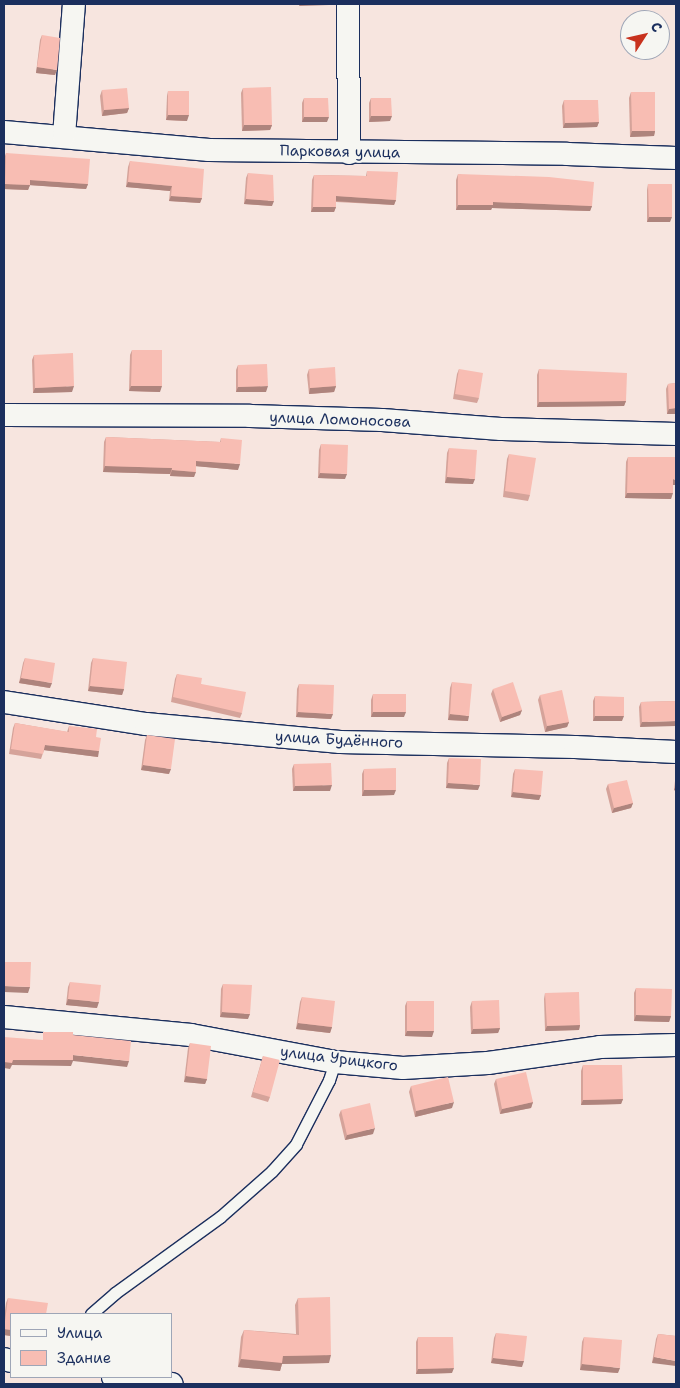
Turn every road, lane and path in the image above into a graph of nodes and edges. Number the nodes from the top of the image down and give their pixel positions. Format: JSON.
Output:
{"nodes":[{"id":1,"x":74,"y":4,"type":"edge"},
{"id":2,"x":348,"y":4,"type":"edge"},
{"id":3,"x":4,"y":132,"type":"edge"},
{"id":4,"x":64,"y":136,"type":"junction"},
{"id":5,"x":349,"y":153,"type":"junction"},
{"id":6,"x":676,"y":158,"type":"edge"},
{"id":7,"x":4,"y":415,"type":"edge"},
{"id":8,"x":676,"y":434,"type":"edge"},
{"id":9,"x":4,"y":702,"type":"edge"},
{"id":10,"x":676,"y":752,"type":"edge"},
{"id":11,"x":4,"y":1017,"type":"edge"},
{"id":12,"x":676,"y":1045,"type":"edge"},
{"id":13,"x":335,"y":1062,"type":"junction"},
{"id":14,"x":92,"y":1313,"type":"edge"},
{"id":15,"x":118,"y":1378,"type":"edge"},
{"id":16,"x":148,"y":1383,"type":"edge"},
{"id":17,"x":172,"y":1384,"type":"edge"}],
"edges":[{"from":1,"to":4,"type":"street"},
{"from":2,"to":5,"type":"street"},
{"from":3,"to":4,"type":"street","name":"Парковая улица"},
{"from":4,"to":5,"type":"street","name":"Парковая улица"},
{"from":5,"to":6,"type":"street","name":"Парковая улица"},
{"from":7,"to":8,"type":"street","name":"улица Ломоносова"},
{"from":9,"to":10,"type":"street","name":"улица Будённого"},
{"from":11,"to":13,"type":"street","name":"улица Урицкого"},
{"from":12,"to":13,"type":"street","name":"улица Урицкого"},
{"from":13,"to":14,"type":"lane"},
{"from":15,"to":16,"type":"street"},
{"from":16,"to":17,"type":"street"}]}
